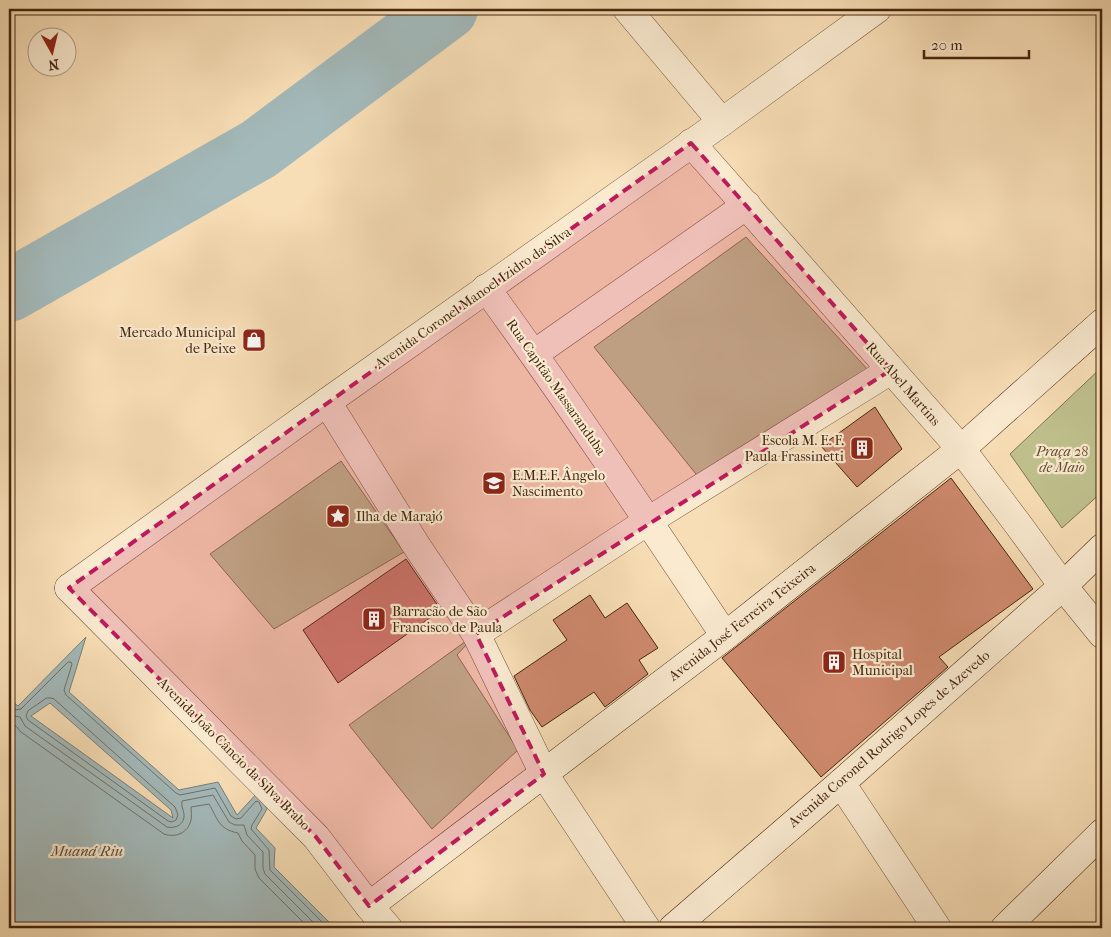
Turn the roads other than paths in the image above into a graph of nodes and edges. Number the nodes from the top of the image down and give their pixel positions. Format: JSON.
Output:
{"nodes":[{"id":1,"x":627,"y":9,"type":"edge"},
{"id":2,"x":877,"y":9,"type":"edge"},
{"id":3,"x":722,"y":122,"type":"junction"},
{"id":4,"x":692,"y":143,"type":"junction"},
{"id":5,"x":747,"y":205,"type":"junction"},
{"id":6,"x":486,"y":288,"type":"junction"},
{"id":7,"x":1102,"y":323,"type":"edge"},
{"id":8,"x":534,"y":354,"type":"junction"},
{"id":9,"x":890,"y":370,"type":"junction"},
{"id":10,"x":327,"y":402,"type":"junction"},
{"id":11,"x":961,"y":449,"type":"junction"},
{"id":12,"x":648,"y":521,"type":"junction"},
{"id":13,"x":1102,"y":548,"type":"edge"},
{"id":14,"x":1063,"y":586,"type":"junction"},
{"id":15,"x":476,"y":634,"type":"junction"},
{"id":16,"x":1102,"y":634,"type":"edge"},
{"id":17,"x":725,"y":636,"type":"junction"},
{"id":18,"x":544,"y":774,"type":"junction"},
{"id":19,"x":841,"y":783,"type":"junction"},
{"id":20,"x":1102,"y":833,"type":"edge"},
{"id":21,"x":369,"y":906,"type":"junction"},
{"id":22,"x":388,"y":928,"type":"edge"},
{"id":23,"x":646,"y":928,"type":"edge"},
{"id":24,"x":673,"y":928,"type":"edge"},
{"id":25,"x":937,"y":928,"type":"edge"},
{"id":26,"x":1005,"y":928,"type":"edge"}],
"edges":[{"from":1,"to":3,"type":"street"},
{"from":2,"to":3,"type":"street","name":"Avenida Coronel Manoel Izidro da Silva"},
{"from":3,"to":4,"type":"street","name":"Avenida Coronel Manoel Izidro da Silva"},
{"from":4,"to":5,"type":"street","name":"Rua Abel Martins"},
{"from":4,"to":6,"type":"street","name":"Avenida Coronel Manoel Izidro da Silva"},
{"from":5,"to":8,"type":"street"},
{"from":5,"to":9,"type":"street","name":"Rua Abel Martins"},
{"from":6,"to":8,"type":"street","name":"Rua Capitão Massaranduba"},
{"from":6,"to":10,"type":"street","name":"Avenida Coronel Manoel Izidro da Silva"},
{"from":7,"to":11,"type":"street","name":"Avenida José Ferreira Teixeira"},
{"from":8,"to":12,"type":"street","name":"Rua Capitão Massaranduba"},
{"from":9,"to":11,"type":"street","name":"Rua Abel Martins"},
{"from":9,"to":12,"type":"street"},
{"from":10,"to":15,"type":"street"},
{"from":10,"to":21,"type":"street","name":"Avenida Coronel Manoel Izidro da Silva"},
{"from":11,"to":14,"type":"street","name":"Rua Abel Martins"},
{"from":11,"to":17,"type":"street","name":"Avenida José Ferreira Teixeira"},
{"from":12,"to":15,"type":"street"},
{"from":12,"to":17,"type":"street","name":"Rua Capitão Massaranduba"},
{"from":13,"to":14,"type":"street","name":"Avenida Coronel Rodrigo Lopes de Azevedo"},
{"from":14,"to":16,"type":"street","name":"Rua Abel Martins"},
{"from":14,"to":19,"type":"street","name":"Avenida Coronel Rodrigo Lopes de Azevedo"},
{"from":15,"to":18,"type":"street"},
{"from":17,"to":18,"type":"street","name":"Avenida José Ferreira Teixeira"},
{"from":18,"to":21,"type":"street","name":"Avenida José Ferreira Teixeira"},
{"from":18,"to":23,"type":"street"},
{"from":19,"to":24,"type":"street","name":"Avenida Coronel Rodrigo Lopes de Azevedo"},
{"from":19,"to":25,"type":"street"},
{"from":20,"to":26,"type":"street"},
{"from":21,"to":22,"type":"street"}]}
